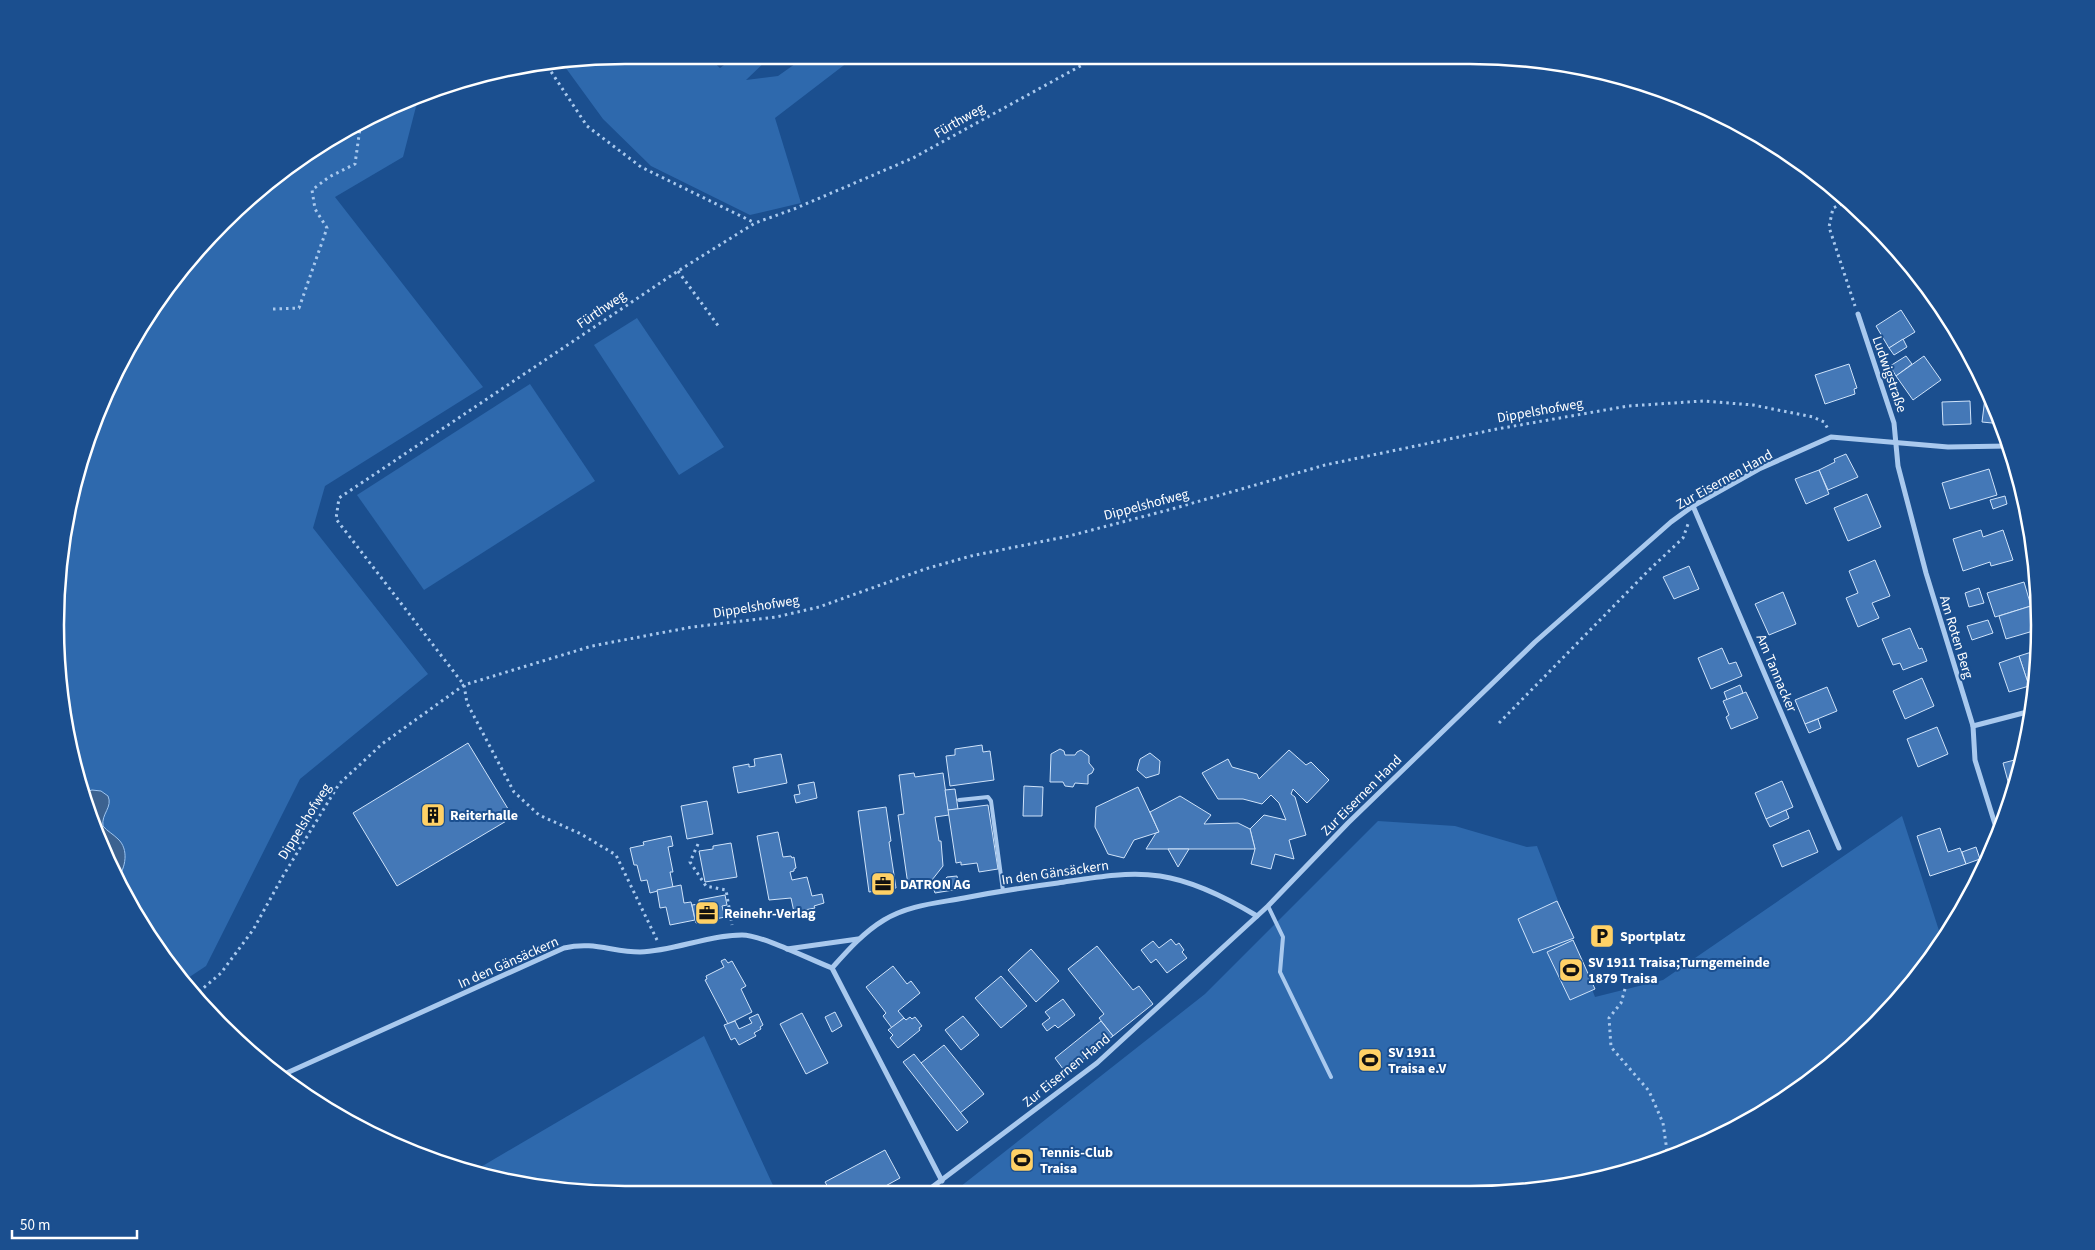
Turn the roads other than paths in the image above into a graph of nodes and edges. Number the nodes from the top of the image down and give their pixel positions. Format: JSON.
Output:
{"nodes":[{"id":1,"x":1858,"y":314,"type":"road end"},
{"id":2,"x":1896,"y":442,"type":"junction"},
{"id":3,"x":2001,"y":446,"type":"edge"},
{"id":4,"x":1693,"y":506,"type":"junction"},
{"id":5,"x":2023,"y":713,"type":"edge"},
{"id":6,"x":1973,"y":726,"type":"junction"},
{"id":7,"x":959,"y":800,"type":"dead end"},
{"id":8,"x":1995,"y":823,"type":"edge"},
{"id":9,"x":1839,"y":848,"type":"dead end"},
{"id":10,"x":1003,"y":891,"type":"junction"},
{"id":11,"x":1268,"y":906,"type":"junction"},
{"id":12,"x":1257,"y":916,"type":"junction"},
{"id":13,"x":858,"y":939,"type":"junction"},
{"id":14,"x":786,"y":950,"type":"junction"},
{"id":15,"x":832,"y":968,"type":"junction"},
{"id":16,"x":287,"y":1073,"type":"edge"},
{"id":17,"x":1331,"y":1077,"type":"dead end"},
{"id":18,"x":942,"y":1181,"type":"junction"},
{"id":19,"x":935,"y":1186,"type":"edge"}],
"edges":[{"from":1,"to":2,"type":"street","name":"Ludwigstraße"},
{"from":2,"to":3,"type":"street"},
{"from":2,"to":4,"type":"street","name":"Zur Eisernen Hand"},
{"from":2,"to":6,"type":"street","name":"Am Roten Berg"},
{"from":4,"to":9,"type":"street","name":"Am Tannacker"},
{"from":4,"to":11,"type":"street","name":"Zur Eisernen Hand"},
{"from":5,"to":6,"type":"street"},
{"from":6,"to":8,"type":"street","name":"Am Roten Berg"},
{"from":7,"to":10,"type":"lane"},
{"from":10,"to":12,"type":"street","name":"In den Gänsäckern"},
{"from":10,"to":13,"type":"street","name":"In den Gänsäckern"},
{"from":11,"to":12,"type":"street","name":"Zur Eisernen Hand"},
{"from":11,"to":17,"type":"lane"},
{"from":12,"to":18,"type":"street","name":"Zur Eisernen Hand"},
{"from":13,"to":14,"type":"street","name":"In den Gänsäckern"},
{"from":13,"to":15,"type":"street","name":"In den Gänsäckern"},
{"from":14,"to":15,"type":"street","name":"In den Gänsäckern"},
{"from":14,"to":16,"type":"street","name":"In den Gänsäckern"},
{"from":15,"to":18,"type":"street"},
{"from":18,"to":19,"type":"street","name":"Zur Eisernen Hand"}]}
